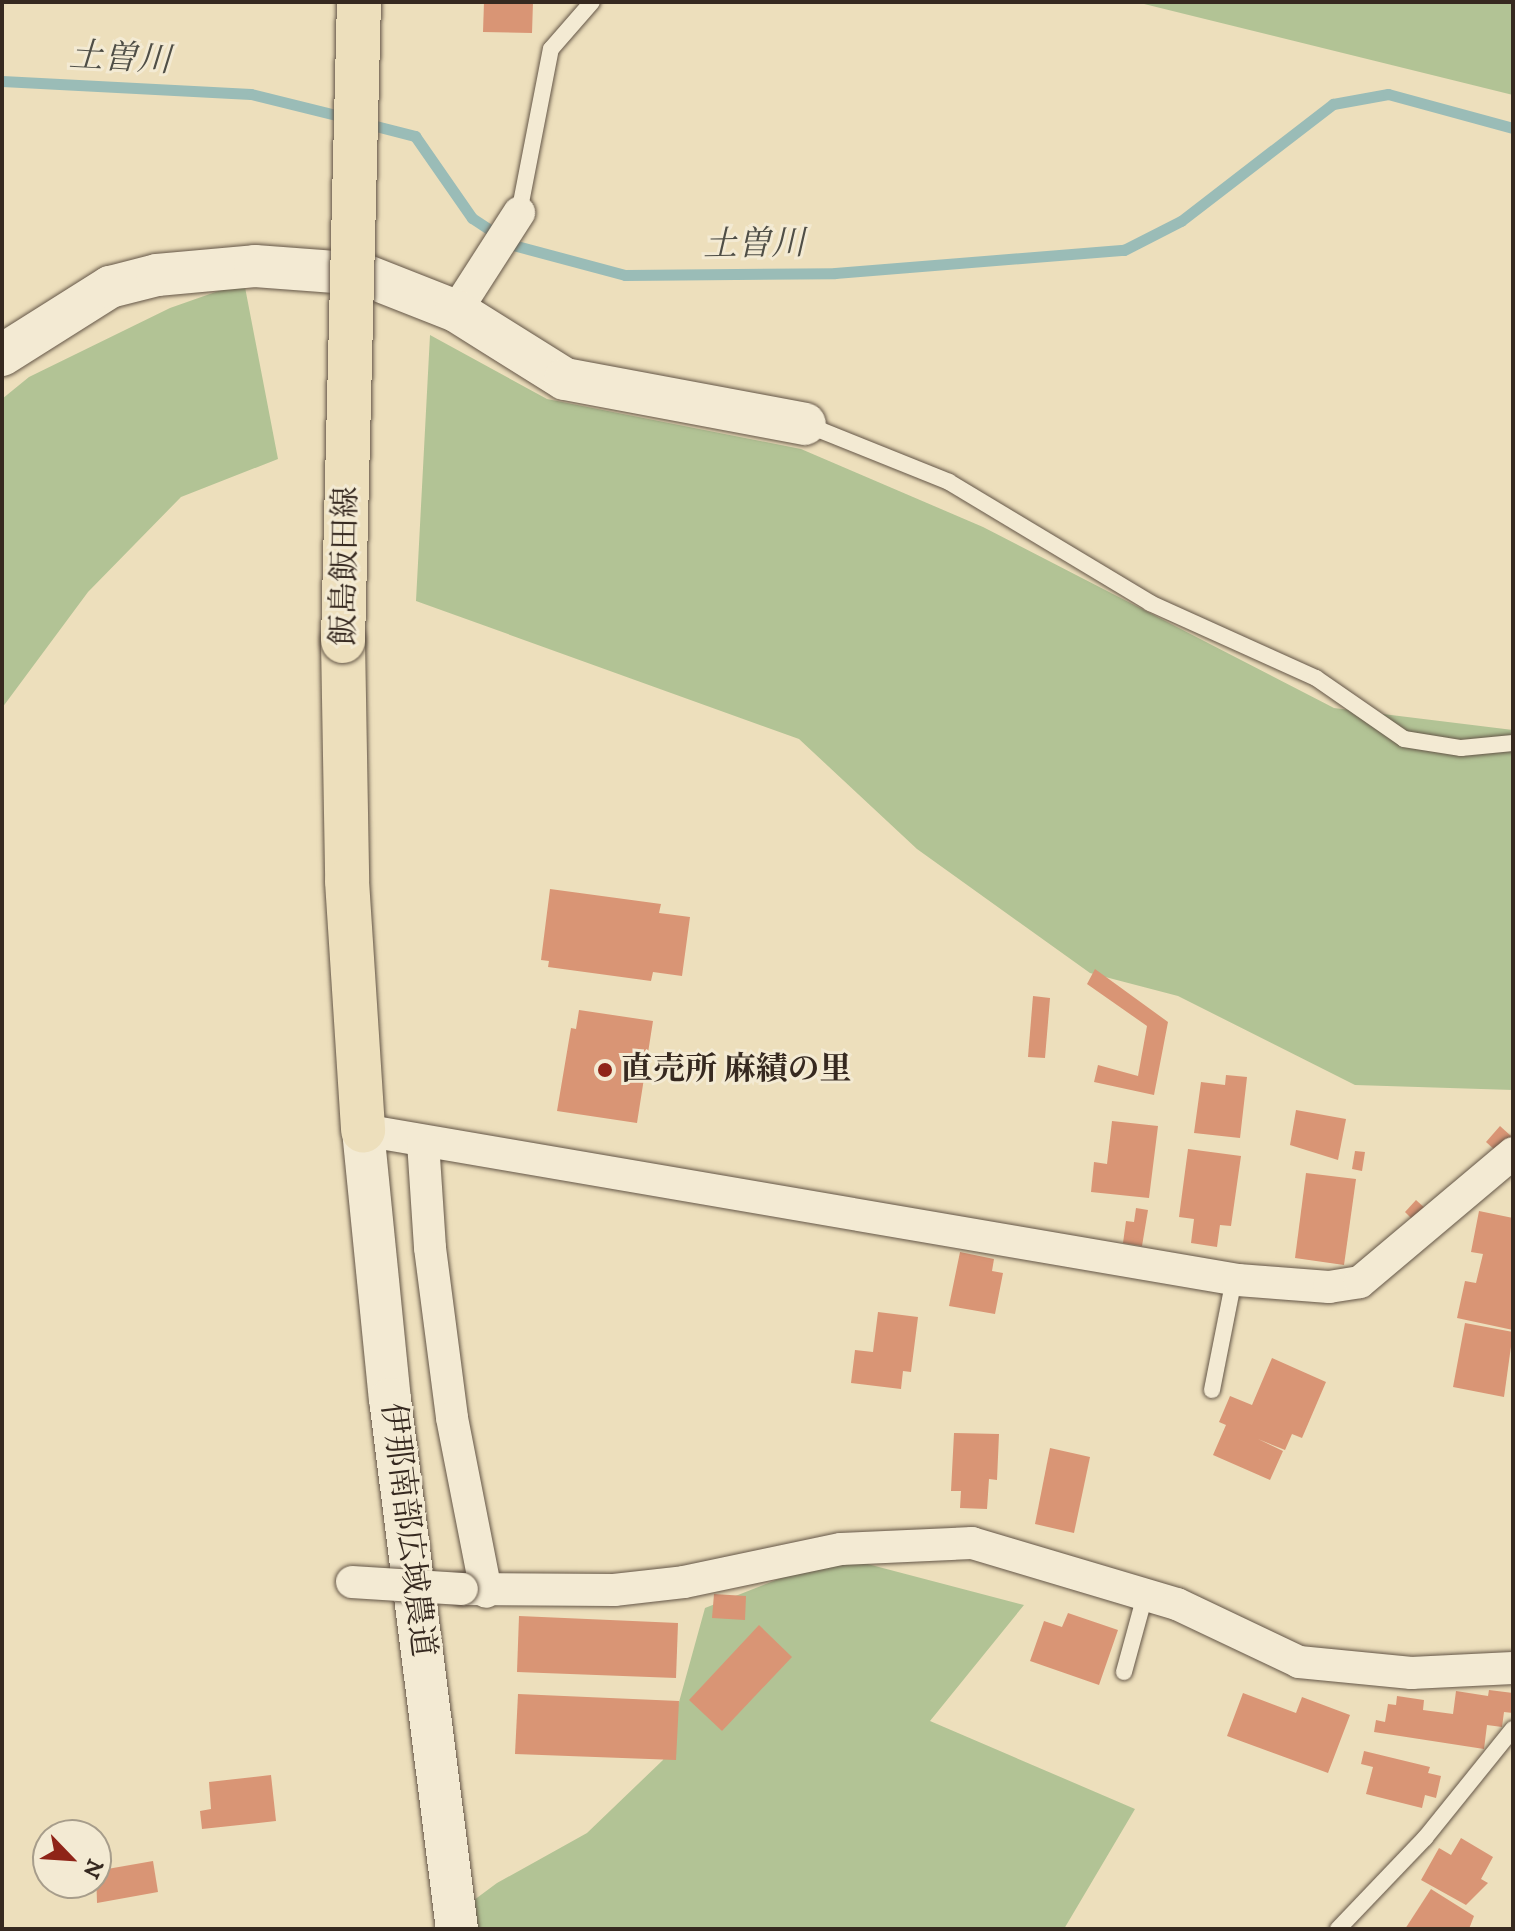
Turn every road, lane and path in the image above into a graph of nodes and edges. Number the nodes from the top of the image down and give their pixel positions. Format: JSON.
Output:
{"nodes":[{"id":1,"x":359,"y":2,"type":"edge"},
{"id":2,"x":592,"y":2,"type":"edge"},
{"id":3,"x":519,"y":213,"type":"joint"},
{"id":4,"x":456,"y":311,"type":"junction"},
{"id":5,"x":2,"y":355,"type":"edge"},
{"id":6,"x":805,"y":424,"type":"joint"},
{"id":7,"x":1513,"y":743,"type":"edge"},
{"id":8,"x":363,"y":1130,"type":"junction"},
{"id":9,"x":423,"y":1142,"type":"junction"},
{"id":10,"x":1513,"y":1153,"type":"edge"},
{"id":11,"x":1234,"y":1279,"type":"junction"},
{"id":12,"x":1212,"y":1390,"type":"dead end"},
{"id":13,"x":352,"y":1582,"type":"dead end"},
{"id":14,"x":474,"y":1590,"type":"junction"},
{"id":15,"x":1145,"y":1595,"type":"junction"},
{"id":16,"x":1513,"y":1668,"type":"edge"},
{"id":17,"x":1124,"y":1672,"type":"dead end"},
{"id":18,"x":1513,"y":1729,"type":"edge"},
{"id":19,"x":457,"y":1927,"type":"edge"},
{"id":20,"x":1338,"y":1929,"type":"edge"}],
"edges":[{"from":1,"to":8,"type":"main road","name":"飯島飯田線","bridge":true},
{"from":2,"to":3,"type":"lane"},
{"from":3,"to":4,"type":"street"},
{"from":4,"to":5,"type":"street"},
{"from":4,"to":6,"type":"street"},
{"from":6,"to":7,"type":"lane"},
{"from":8,"to":9,"type":"street"},
{"from":8,"to":19,"type":"street","name":"伊那南部広域農道"},
{"from":9,"to":11,"type":"street"},
{"from":9,"to":14,"type":"street"},
{"from":10,"to":11,"type":"street"},
{"from":11,"to":12,"type":"lane"},
{"from":13,"to":14,"type":"street","bridge":true},
{"from":14,"to":15,"type":"street"},
{"from":15,"to":16,"type":"street"},
{"from":15,"to":17,"type":"lane"},
{"from":18,"to":20,"type":"lane"}]}
